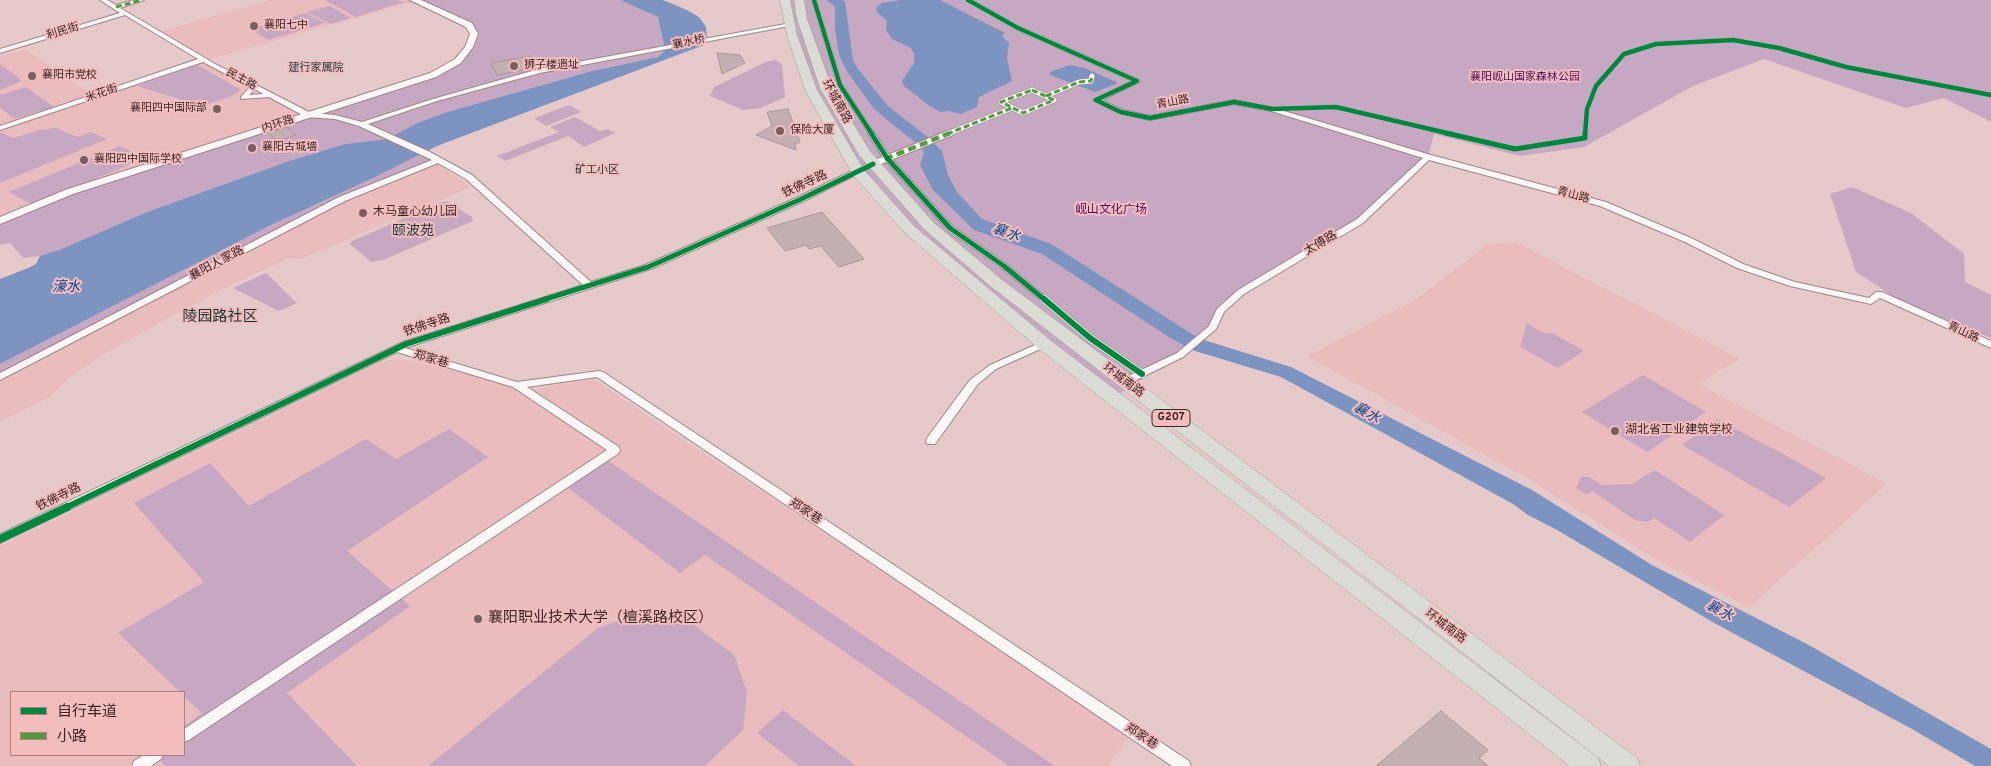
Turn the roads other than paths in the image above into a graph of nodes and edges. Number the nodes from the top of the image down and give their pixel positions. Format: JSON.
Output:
{"nodes":[{"id":1,"x":103,"y":0,"type":"edge"},
{"id":2,"x":141,"y":0,"type":"edge"},
{"id":3,"x":414,"y":0,"type":"edge"},
{"id":4,"x":785,"y":0,"type":"edge"},
{"id":5,"x":799,"y":0,"type":"edge"},
{"id":6,"x":814,"y":0,"type":"edge"},
{"id":7,"x":968,"y":0,"type":"edge"},
{"id":8,"x":116,"y":7,"type":"junction"},
{"id":9,"x":126,"y":13,"type":"junction"},
{"id":10,"x":789,"y":24,"type":"junction"},
{"id":11,"x":0,"y":51,"type":"edge"},
{"id":12,"x":204,"y":59,"type":"junction"},
{"id":13,"x":1110,"y":69,"type":"junction"},
{"id":14,"x":1137,"y":81,"type":"joint"},
{"id":15,"x":254,"y":86,"type":"junction"},
{"id":16,"x":270,"y":95,"type":"junction"},
{"id":17,"x":1046,"y":96,"type":"junction"},
{"id":18,"x":1012,"y":108,"type":"junction"},
{"id":19,"x":309,"y":115,"type":"junction"},
{"id":20,"x":362,"y":124,"type":"junction"},
{"id":21,"x":0,"y":128,"type":"edge"},
{"id":22,"x":1428,"y":157,"type":"junction"},
{"id":23,"x":439,"y":160,"type":"junction"},
{"id":24,"x":873,"y":165,"type":"junction"},
{"id":25,"x":0,"y":221,"type":"edge"},
{"id":26,"x":590,"y":286,"type":"junction"},
{"id":27,"x":1044,"y":344,"type":"junction"},
{"id":28,"x":1991,"y":345,"type":"edge"},
{"id":29,"x":396,"y":349,"type":"junction"},
{"id":30,"x":1142,"y":374,"type":"junction"},
{"id":31,"x":0,"y":377,"type":"edge"},
{"id":32,"x":1124,"y":382,"type":"junction"},
{"id":33,"x":517,"y":385,"type":"junction"},
{"id":34,"x":931,"y":441,"type":"dead end"},
{"id":35,"x":0,"y":539,"type":"edge"},
{"id":36,"x":185,"y":735,"type":"edge"},
{"id":37,"x":154,"y":756,"type":"edge"},
{"id":38,"x":1583,"y":762,"type":"edge"},
{"id":39,"x":139,"y":766,"type":"edge"},
{"id":40,"x":1184,"y":766,"type":"edge"},
{"id":41,"x":1628,"y":766,"type":"edge"}],
"edges":[{"from":1,"to":8,"type":"street","name":"民主路"},
{"from":2,"to":8,"type":"street"},
{"from":3,"to":19,"type":"street","name":"内环路"},
{"from":4,"to":10,"type":"highway","name":"环城南路"},
{"from":5,"to":24,"type":"highway","name":"环城南路","number":"G207"},
{"from":6,"to":24,"type":"street"},
{"from":7,"to":13,"type":"street"},
{"from":8,"to":9,"type":"street","name":"民主路"},
{"from":9,"to":11,"type":"street","name":"利民街"},
{"from":9,"to":12,"type":"street","name":"民主路"},
{"from":10,"to":20,"type":"street","name":"襄水桥"},
{"from":10,"to":24,"type":"highway","name":"环城南路"},
{"from":12,"to":15,"type":"street","name":"民主路"},
{"from":12,"to":21,"type":"street","name":"米花街"},
{"from":13,"to":14,"type":"street"},
{"from":13,"to":17,"type":"street"},
{"from":14,"to":22,"type":"street","name":"青山路"},
{"from":15,"to":16,"type":"street","name":"民主路"},
{"from":15,"to":16,"type":"street"},
{"from":16,"to":19,"type":"street","name":"民主路"},
{"from":17,"to":18,"type":"street"},
{"from":17,"to":18,"type":"street"},
{"from":18,"to":24,"type":"street"},
{"from":19,"to":20,"type":"street","name":"民主路"},
{"from":19,"to":25,"type":"street","name":"内环路"},
{"from":20,"to":23,"type":"street","name":"民主路"},
{"from":22,"to":28,"type":"street","name":"青山路"},
{"from":22,"to":30,"type":"street","name":"太傅路"},
{"from":23,"to":26,"type":"street"},
{"from":23,"to":31,"type":"street","name":"襄阳人家路"},
{"from":24,"to":26,"type":"street","name":"铁佛寺路"},
{"from":24,"to":27,"type":"highway","name":"环城南路"},
{"from":24,"to":30,"type":"street"},
{"from":24,"to":32,"type":"highway","name":"环城南路","number":"G207"},
{"from":26,"to":29,"type":"street","name":"铁佛寺路"},
{"from":27,"to":34,"type":"street"},
{"from":27,"to":38,"type":"highway","name":"环城南路"},
{"from":29,"to":33,"type":"street","name":"郑家巷"},
{"from":29,"to":35,"type":"street","name":"铁佛寺路"},
{"from":30,"to":32,"type":"street","name":"太傅路"},
{"from":32,"to":41,"type":"highway","name":"环城南路","number":"G207"},
{"from":33,"to":36,"type":"street"},
{"from":33,"to":40,"type":"street","name":"郑家巷"},
{"from":37,"to":39,"type":"street"}]}
